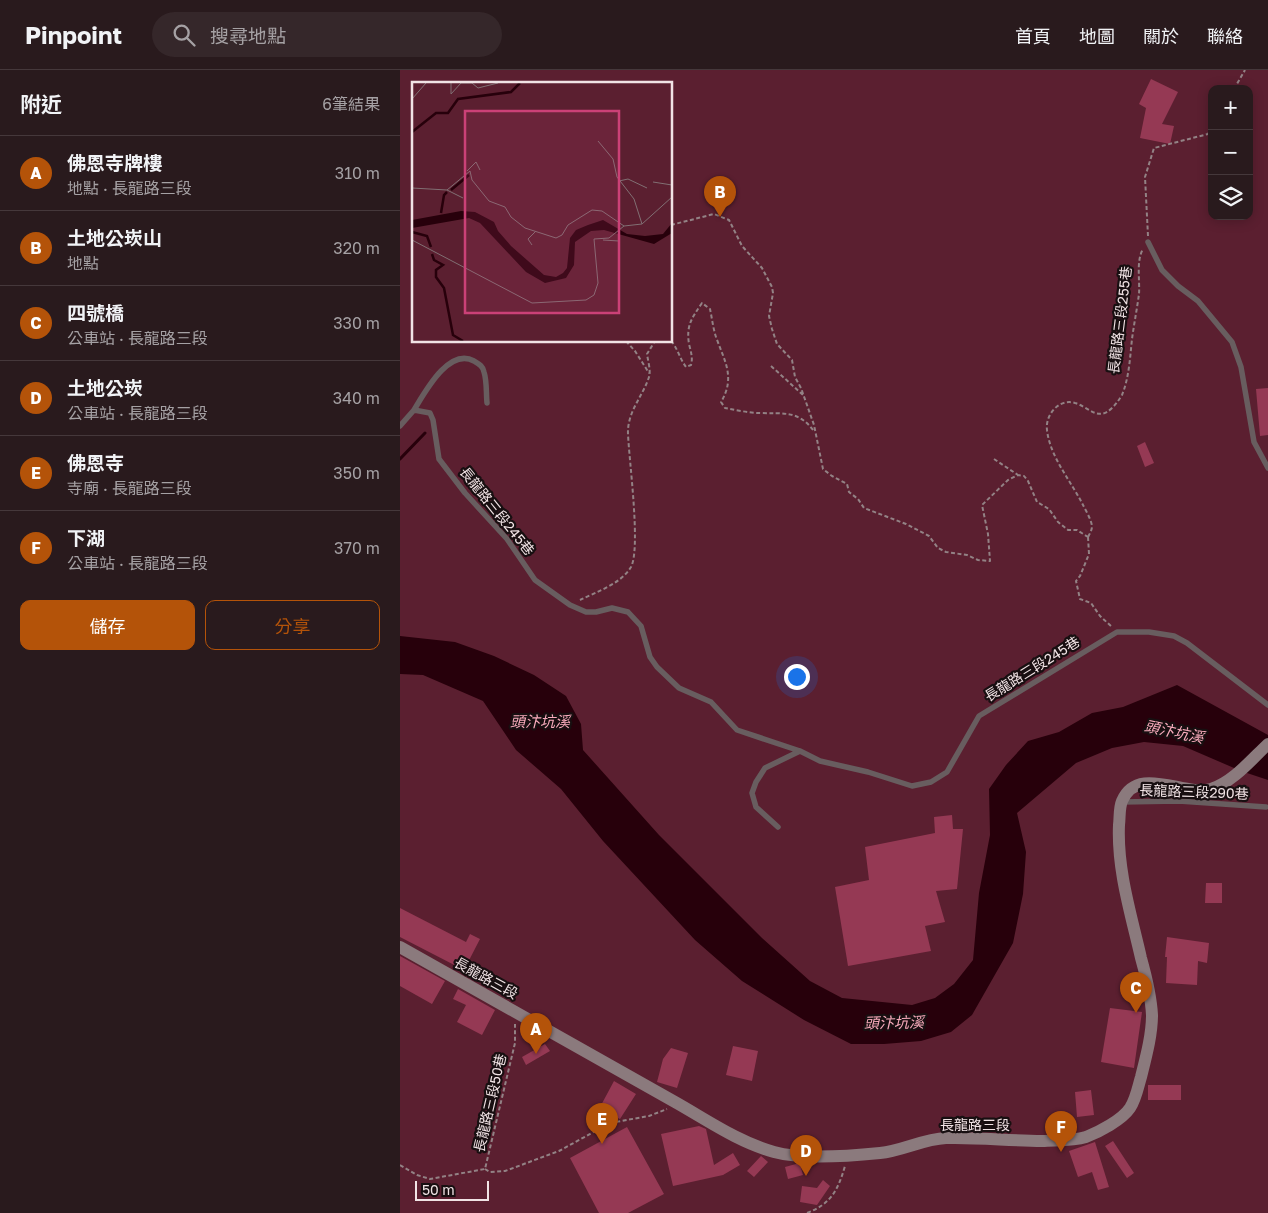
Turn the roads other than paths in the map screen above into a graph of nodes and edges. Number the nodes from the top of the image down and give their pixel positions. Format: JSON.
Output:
{"nodes":[{"id":1,"x":1148,"y":242,"type":"road end"},
{"id":2,"x":487,"y":403,"type":"dead end"},
{"id":3,"x":414,"y":410,"type":"junction"},
{"id":4,"x":400,"y":426,"type":"edge"},
{"id":5,"x":1268,"y":466,"type":"edge"},
{"id":6,"x":1268,"y":705,"type":"edge"},
{"id":7,"x":1268,"y":744,"type":"edge"},
{"id":8,"x":800,"y":751,"type":"junction"},
{"id":9,"x":1122,"y":802,"type":"junction"},
{"id":10,"x":1266,"y":807,"type":"dead end"},
{"id":11,"x":778,"y":828,"type":"dead end"},
{"id":12,"x":400,"y":947,"type":"edge"}],
"edges":[{"from":1,"to":5,"type":"lane"},
{"from":2,"to":3,"type":"lane"},
{"from":3,"to":4,"type":"lane"},
{"from":3,"to":8,"type":"lane","name":"長龍路三段245巷"},
{"from":6,"to":8,"type":"lane","name":"長龍路三段245巷"},
{"from":7,"to":9,"type":"main road"},
{"from":8,"to":11,"type":"lane"},
{"from":9,"to":10,"type":"lane","name":"長龍路三段290巷"},
{"from":9,"to":12,"type":"main road","name":"長龍路三段"}]}
